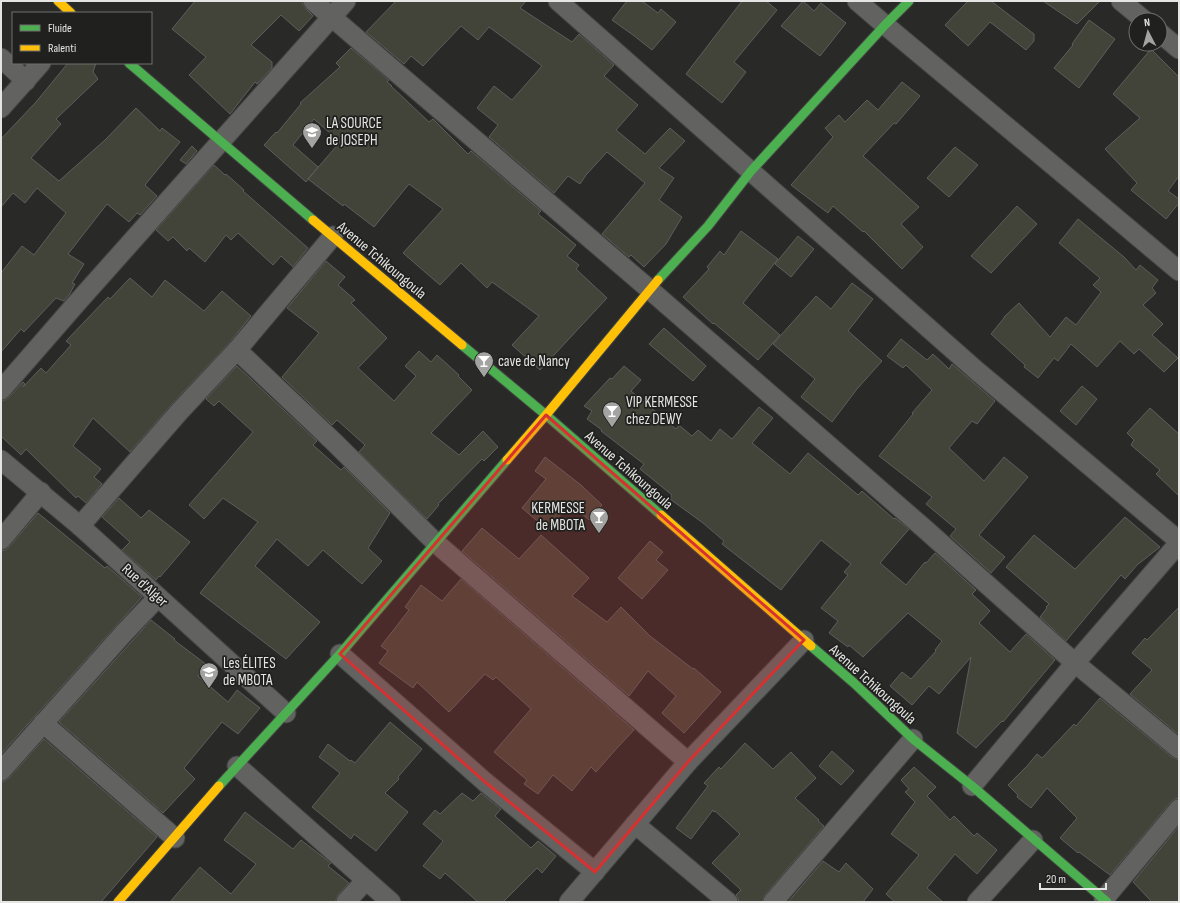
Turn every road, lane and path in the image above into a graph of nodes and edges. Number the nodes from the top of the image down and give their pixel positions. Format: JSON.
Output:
{"nodes":[{"id":1,"x":58,"y":1,"type":"edge"},
{"id":2,"x":313,"y":1,"type":"edge"},
{"id":3,"x":346,"y":1,"type":"edge"},
{"id":4,"x":558,"y":1,"type":"edge"},
{"id":5,"x":857,"y":1,"type":"edge"},
{"id":6,"x":909,"y":1,"type":"edge"},
{"id":7,"x":1121,"y":1,"type":"edge"},
{"id":8,"x":70,"y":12,"type":"edge"},
{"id":9,"x":1134,"y":12,"type":"edge"},
{"id":10,"x":332,"y":18,"type":"junction"},
{"id":11,"x":885,"y":25,"type":"junction"},
{"id":12,"x":1168,"y":40,"type":"edge"},
{"id":13,"x":1179,"y":49,"type":"edge"},
{"id":14,"x":1,"y":58,"type":"edge"},
{"id":15,"x":39,"y":64,"type":"edge"},
{"id":16,"x":130,"y":64,"type":"edge"},
{"id":17,"x":26,"y":81,"type":"junction"},
{"id":18,"x":1,"y":108,"type":"edge"},
{"id":19,"x":221,"y":142,"type":"junction"},
{"id":20,"x":751,"y":172,"type":"junction"},
{"id":21,"x":333,"y":236,"type":"junction"},
{"id":22,"x":1179,"y":271,"type":"edge"},
{"id":23,"x":649,"y":289,"type":"junction"},
{"id":24,"x":237,"y":350,"type":"junction"},
{"id":25,"x":1,"y":390,"type":"edge"},
{"id":26,"x":546,"y":415,"type":"junction"},
{"id":27,"x":1,"y":460,"type":"edge"},
{"id":28,"x":41,"y":492,"type":"junction"},
{"id":29,"x":80,"y":526,"type":"junction"},
{"id":30,"x":1,"y":540,"type":"edge"},
{"id":31,"x":1179,"y":542,"type":"edge"},
{"id":32,"x":436,"y":543,"type":"junction"},
{"id":33,"x":158,"y":597,"type":"junction"},
{"id":34,"x":804,"y":640,"type":"junction"},
{"id":35,"x":340,"y":654,"type":"junction"},
{"id":36,"x":1075,"y":663,"type":"junction"},
{"id":37,"x":286,"y":713,"type":"junction"},
{"id":38,"x":43,"y":723,"type":"junction"},
{"id":39,"x":913,"y":739,"type":"junction"},
{"id":40,"x":1179,"y":749,"type":"edge"},
{"id":41,"x":4,"y":761,"type":"edge"},
{"id":42,"x":688,"y":762,"type":"junction"},
{"id":43,"x":237,"y":766,"type":"junction"},
{"id":44,"x":972,"y":786,"type":"junction"},
{"id":45,"x":1179,"y":809,"type":"edge"},
{"id":46,"x":635,"y":824,"type":"junction"},
{"id":47,"x":175,"y":838,"type":"junction"},
{"id":48,"x":1033,"y":840,"type":"junction"},
{"id":49,"x":595,"y":872,"type":"junction"},
{"id":50,"x":366,"y":880,"type":"junction"},
{"id":51,"x":1105,"y":901,"type":"edge"},
{"id":52,"x":118,"y":902,"type":"edge"},
{"id":53,"x":346,"y":902,"type":"edge"},
{"id":54,"x":391,"y":902,"type":"edge"},
{"id":55,"x":569,"y":902,"type":"edge"},
{"id":56,"x":728,"y":902,"type":"edge"},
{"id":57,"x":773,"y":902,"type":"edge"},
{"id":58,"x":977,"y":902,"type":"edge"}],
"edges":[{"from":1,"to":8,"type":"street"},
{"from":2,"to":10,"type":"street"},
{"from":3,"to":10,"type":"street"},
{"from":4,"to":20,"type":"street"},
{"from":5,"to":11,"type":"street"},
{"from":6,"to":11,"type":"street"},
{"from":7,"to":9,"type":"street"},
{"from":10,"to":19,"type":"street"},
{"from":10,"to":23,"type":"street"},
{"from":11,"to":20,"type":"street"},
{"from":11,"to":22,"type":"street"},
{"from":12,"to":13,"type":"street"},
{"from":14,"to":17,"type":"street"},
{"from":15,"to":17,"type":"street"},
{"from":16,"to":19,"type":"street","name":"Avenue Tchikoungoula"},
{"from":17,"to":18,"type":"street"},
{"from":19,"to":21,"type":"street","name":"Avenue Tchikoungoula"},
{"from":19,"to":25,"type":"street"},
{"from":20,"to":23,"type":"street"},
{"from":20,"to":31,"type":"street"},
{"from":21,"to":24,"type":"street"},
{"from":21,"to":26,"type":"street","name":"Avenue Tchikoungoula"},
{"from":23,"to":26,"type":"street"},
{"from":23,"to":36,"type":"street"},
{"from":24,"to":29,"type":"street"},
{"from":24,"to":32,"type":"street"},
{"from":26,"to":32,"type":"street"},
{"from":26,"to":34,"type":"street","name":"Avenue Tchikoungoula"},
{"from":27,"to":28,"type":"street","name":"Rue d'Alger"},
{"from":28,"to":29,"type":"street","name":"Rue d'Alger"},
{"from":28,"to":30,"type":"street"},
{"from":29,"to":33,"type":"street","name":"Rue d'Alger"},
{"from":31,"to":36,"type":"street"},
{"from":32,"to":35,"type":"street"},
{"from":32,"to":42,"type":"street"},
{"from":33,"to":37,"type":"street","name":"Rue d'Alger"},
{"from":33,"to":38,"type":"street"},
{"from":34,"to":39,"type":"street","name":"Avenue Tchikoungoula"},
{"from":34,"to":42,"type":"street"},
{"from":35,"to":37,"type":"street"},
{"from":35,"to":49,"type":"street"},
{"from":36,"to":40,"type":"street"},
{"from":36,"to":44,"type":"street"},
{"from":37,"to":43,"type":"street"},
{"from":38,"to":41,"type":"street"},
{"from":38,"to":47,"type":"street"},
{"from":39,"to":44,"type":"street","name":"Avenue Tchikoungoula"},
{"from":39,"to":57,"type":"street"},
{"from":42,"to":46,"type":"street"},
{"from":43,"to":47,"type":"street"},
{"from":43,"to":50,"type":"street"},
{"from":44,"to":48,"type":"street","name":"Avenue Tchikoungoula"},
{"from":45,"to":51,"type":"street"},
{"from":46,"to":49,"type":"street"},
{"from":46,"to":56,"type":"street"},
{"from":47,"to":52,"type":"street"},
{"from":48,"to":51,"type":"street","name":"Avenue Tchikoungoula"},
{"from":48,"to":58,"type":"street"},
{"from":49,"to":55,"type":"street"},
{"from":50,"to":53,"type":"street"},
{"from":50,"to":54,"type":"street"}]}
